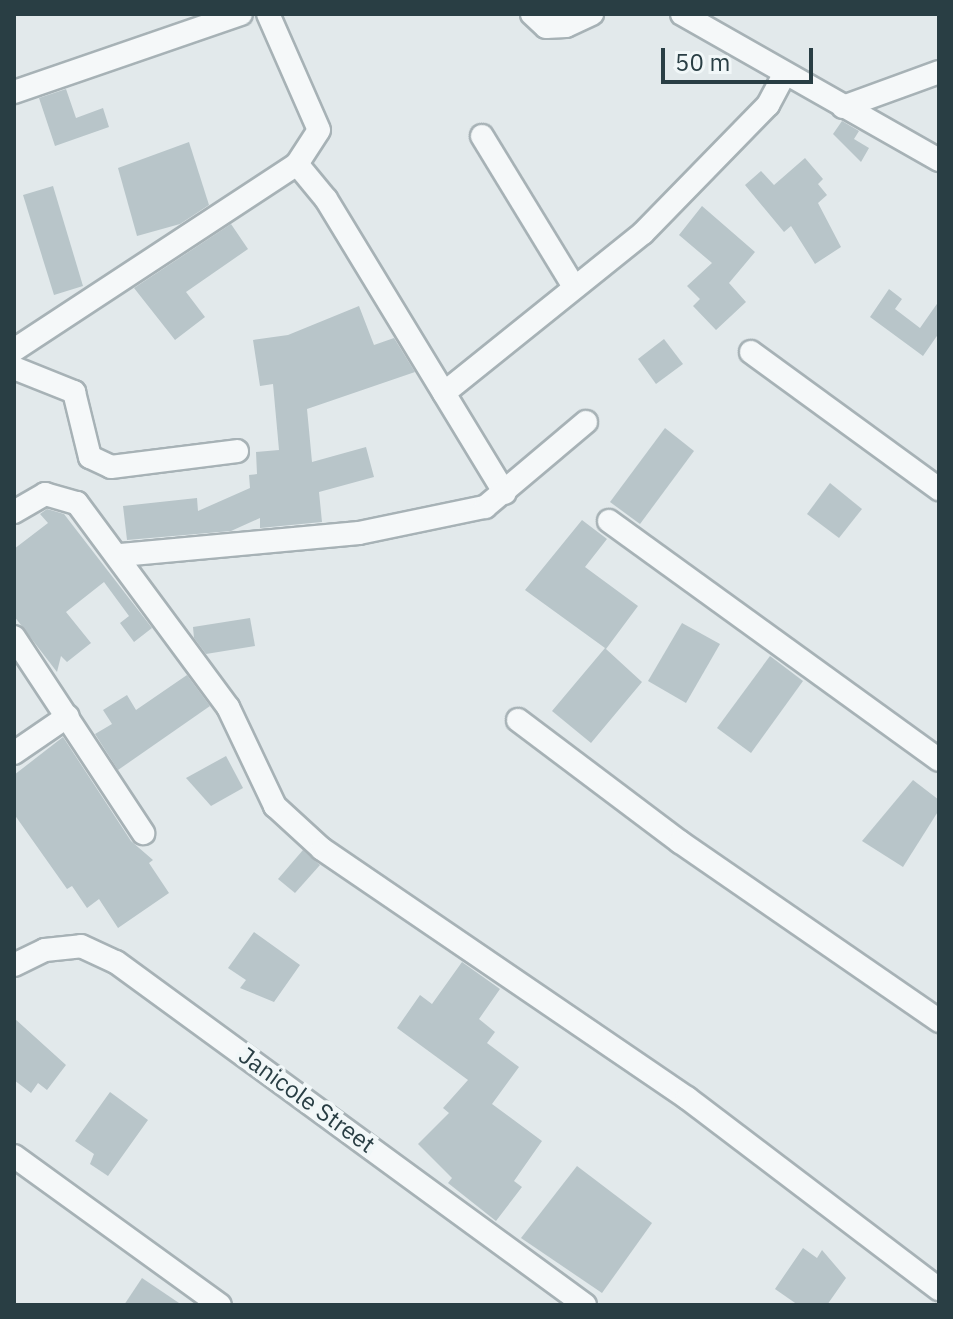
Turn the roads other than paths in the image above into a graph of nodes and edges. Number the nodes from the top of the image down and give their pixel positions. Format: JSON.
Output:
{"nodes":[{"id":1,"x":241,"y":14,"type":"edge"},
{"id":2,"x":268,"y":14,"type":"edge"},
{"id":3,"x":532,"y":14,"type":"edge"},
{"id":4,"x":592,"y":14,"type":"edge"},
{"id":5,"x":682,"y":14,"type":"edge"},
{"id":6,"x":939,"y":72,"type":"edge"},
{"id":7,"x":784,"y":75,"type":"junction"},
{"id":8,"x":14,"y":92,"type":"edge"},
{"id":9,"x":843,"y":107,"type":"junction"},
{"id":10,"x":482,"y":136,"type":"dead end"},
{"id":11,"x":939,"y":160,"type":"edge"},
{"id":12,"x":297,"y":164,"type":"junction"},
{"id":13,"x":574,"y":287,"type":"junction"},
{"id":14,"x":14,"y":350,"type":"edge"},
{"id":15,"x":751,"y":352,"type":"dead end"},
{"id":16,"x":14,"y":368,"type":"edge"},
{"id":17,"x":444,"y":393,"type":"junction"},
{"id":18,"x":586,"y":422,"type":"dead end"},
{"id":19,"x":237,"y":451,"type":"dead end"},
{"id":20,"x":939,"y":489,"type":"edge"},
{"id":21,"x":505,"y":493,"type":"junction"},
{"id":22,"x":14,"y":512,"type":"edge"},
{"id":23,"x":609,"y":521,"type":"dead end"},
{"id":24,"x":121,"y":555,"type":"junction"},
{"id":25,"x":14,"y":637,"type":"edge"},
{"id":26,"x":68,"y":716,"type":"junction"},
{"id":27,"x":518,"y":720,"type":"dead end"},
{"id":28,"x":14,"y":753,"type":"edge"},
{"id":29,"x":939,"y":760,"type":"edge"},
{"id":30,"x":143,"y":833,"type":"dead end"},
{"id":31,"x":14,"y":965,"type":"edge"},
{"id":32,"x":939,"y":1021,"type":"edge"},
{"id":33,"x":14,"y":1156,"type":"edge"},
{"id":34,"x":939,"y":1289,"type":"edge"},
{"id":35,"x":220,"y":1305,"type":"edge"},
{"id":36,"x":585,"y":1305,"type":"edge"}],
"edges":[{"from":1,"to":8,"type":"street"},
{"from":2,"to":12,"type":"street"},
{"from":3,"to":4,"type":"street"},
{"from":5,"to":7,"type":"street"},
{"from":6,"to":9,"type":"street"},
{"from":7,"to":9,"type":"street"},
{"from":7,"to":13,"type":"street"},
{"from":9,"to":11,"type":"street"},
{"from":10,"to":13,"type":"street"},
{"from":12,"to":14,"type":"street"},
{"from":12,"to":17,"type":"street"},
{"from":13,"to":17,"type":"street"},
{"from":15,"to":20,"type":"street"},
{"from":16,"to":19,"type":"street"},
{"from":17,"to":21,"type":"street"},
{"from":18,"to":21,"type":"street"},
{"from":21,"to":24,"type":"street"},
{"from":22,"to":24,"type":"street"},
{"from":23,"to":29,"type":"street"},
{"from":24,"to":34,"type":"street"},
{"from":25,"to":26,"type":"street"},
{"from":26,"to":28,"type":"street"},
{"from":26,"to":30,"type":"street"},
{"from":27,"to":32,"type":"street"},
{"from":31,"to":36,"type":"street","name":"Janicole Street"},
{"from":33,"to":35,"type":"street"}]}
